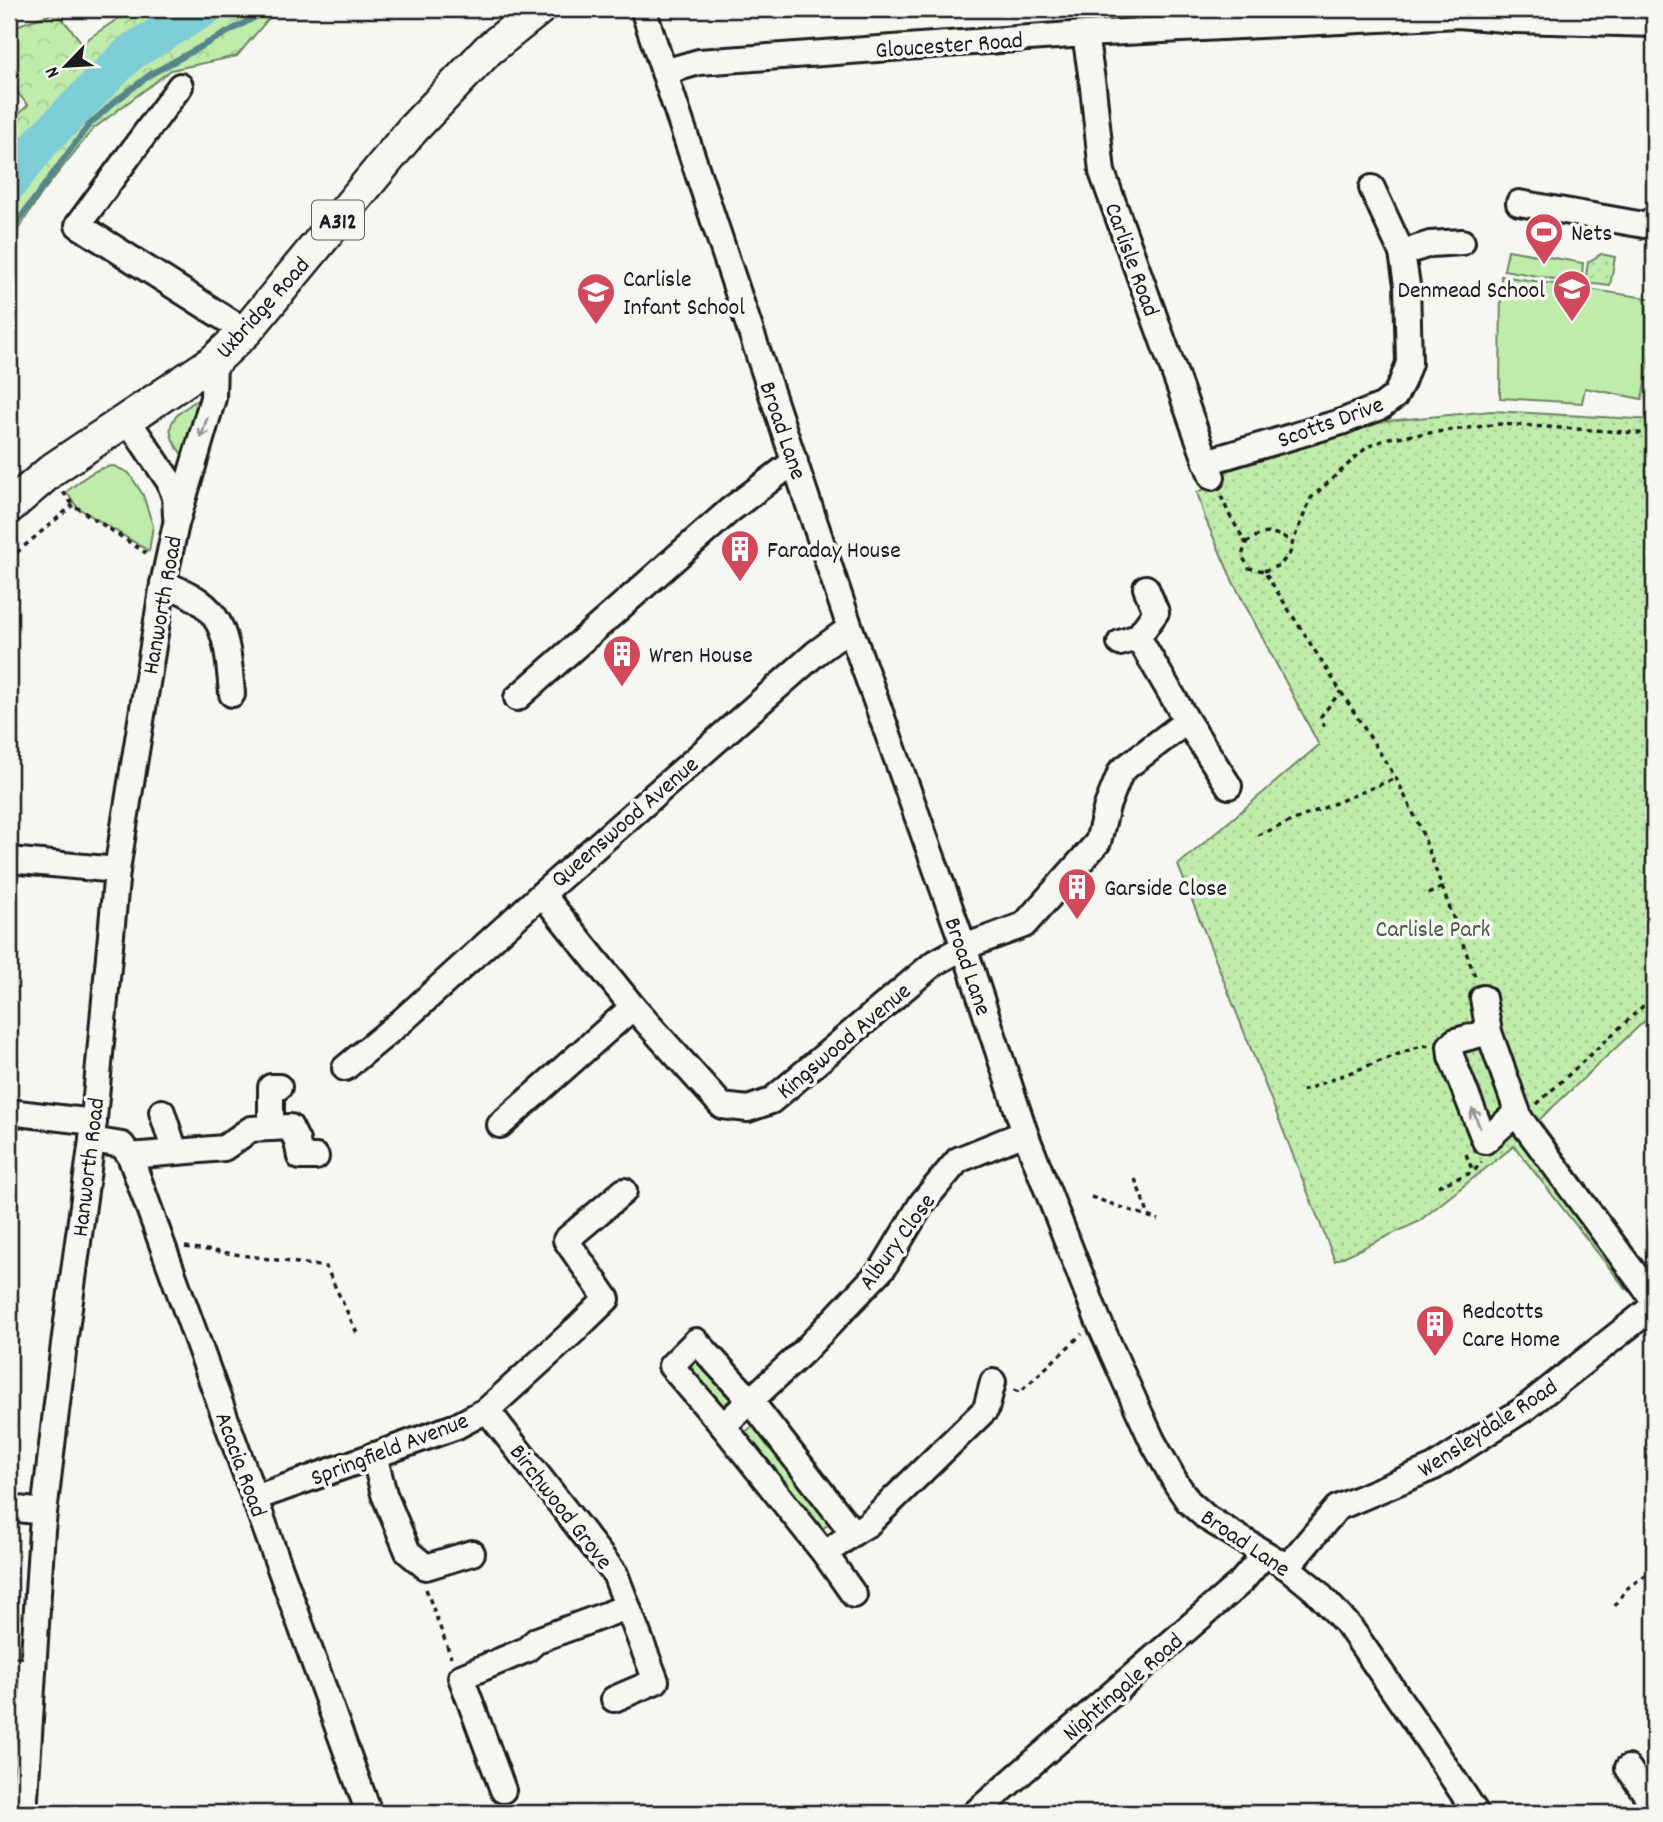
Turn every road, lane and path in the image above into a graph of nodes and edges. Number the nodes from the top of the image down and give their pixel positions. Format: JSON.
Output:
{"nodes":[{"id":1,"x":538,"y":9,"type":"edge"},
{"id":2,"x":643,"y":9,"type":"edge"},
{"id":3,"x":1654,"y":24,"type":"edge"},
{"id":4,"x":1085,"y":34,"type":"junction"},
{"id":5,"x":664,"y":72,"type":"junction"},
{"id":6,"x":180,"y":86,"type":"dead end"},
{"id":7,"x":1372,"y":188,"type":"dead end"},
{"id":8,"x":1519,"y":203,"type":"dead end"},
{"id":9,"x":1654,"y":219,"type":"edge"},
{"id":10,"x":1462,"y":242,"type":"dead end"},
{"id":11,"x":1402,"y":253,"type":"junction"},
{"id":12,"x":247,"y":330,"type":"junction"},
{"id":13,"x":214,"y":361,"type":"junction"},
{"id":14,"x":127,"y":419,"type":"junction"},
{"id":15,"x":1654,"y":434,"type":"edge"},
{"id":16,"x":795,"y":461,"type":"junction"},
{"id":17,"x":53,"y":469,"type":"junction"},
{"id":18,"x":1209,"y":470,"type":"junction"},
{"id":19,"x":73,"y":505,"type":"junction"},
{"id":20,"x":9,"y":507,"type":"edge"},
{"id":21,"x":176,"y":524,"type":"junction"},
{"id":22,"x":1293,"y":541,"type":"junction"},
{"id":23,"x":1246,"y":543,"type":"junction"},
{"id":24,"x":9,"y":559,"type":"edge"},
{"id":25,"x":1264,"y":571,"type":"junction"},
{"id":26,"x":165,"y":573,"type":"junction"},
{"id":27,"x":1146,"y":587,"type":"dead end"},
{"id":28,"x":850,"y":628,"type":"junction"},
{"id":29,"x":1342,"y":691,"type":"junction"},
{"id":30,"x":232,"y":694,"type":"dead end"},
{"id":31,"x":517,"y":698,"type":"dead end"},
{"id":32,"x":1186,"y":721,"type":"junction"},
{"id":33,"x":1324,"y":726,"type":"dead end"},
{"id":34,"x":1396,"y":778,"type":"junction"},
{"id":35,"x":1229,"y":786,"type":"dead end"},
{"id":36,"x":1258,"y":835,"type":"dead end"},
{"id":37,"x":9,"y":860,"type":"edge"},
{"id":38,"x":117,"y":870,"type":"junction"},
{"id":39,"x":1443,"y":887,"type":"junction"},
{"id":40,"x":542,"y":894,"type":"junction"},
{"id":41,"x":1429,"y":894,"type":"dead end"},
{"id":42,"x":964,"y":947,"type":"junction"},
{"id":43,"x":1654,"y":996,"type":"edge"},
{"id":44,"x":1483,"y":998,"type":"joint"},
{"id":45,"x":633,"y":1007,"type":"junction"},
{"id":46,"x":1489,"y":1032,"type":"junction"},
{"id":47,"x":1450,"y":1046,"type":"junction"},
{"id":48,"x":345,"y":1068,"type":"dead end"},
{"id":49,"x":279,"y":1087,"type":"dead end"},
{"id":50,"x":1302,"y":1091,"type":"dead end"},
{"id":51,"x":9,"y":1112,"type":"edge"},
{"id":52,"x":162,"y":1112,"type":"dead end"},
{"id":53,"x":1519,"y":1115,"type":"junction"},
{"id":54,"x":500,"y":1125,"type":"dead end"},
{"id":55,"x":281,"y":1128,"type":"junction"},
{"id":56,"x":93,"y":1131,"type":"junction"},
{"id":57,"x":1025,"y":1133,"type":"junction"},
{"id":58,"x":1485,"y":1141,"type":"junction"},
{"id":59,"x":175,"y":1152,"type":"junction"},
{"id":60,"x":130,"y":1156,"type":"junction"},
{"id":61,"x":316,"y":1157,"type":"dead end"},
{"id":62,"x":1135,"y":1179,"type":"dead end"},
{"id":63,"x":1438,"y":1186,"type":"dead end"},
{"id":64,"x":624,"y":1191,"type":"dead end"},
{"id":65,"x":1091,"y":1197,"type":"dead end"},
{"id":66,"x":1149,"y":1217,"type":"junction"},
{"id":67,"x":1159,"y":1220,"type":"dead end"},
{"id":68,"x":162,"y":1243,"type":"junction"},
{"id":69,"x":1654,"y":1300,"type":"edge"},
{"id":70,"x":1654,"y":1306,"type":"edge"},
{"id":71,"x":1098,"y":1320,"type":"junction"},
{"id":72,"x":357,"y":1333,"type":"dead end"},
{"id":73,"x":993,"y":1382,"type":"joint"},
{"id":74,"x":750,"y":1400,"type":"junction"},
{"id":75,"x":487,"y":1410,"type":"junction"},
{"id":76,"x":723,"y":1426,"type":"junction"},
{"id":77,"x":374,"y":1455,"type":"junction"},
{"id":78,"x":255,"y":1498,"type":"junction"},
{"id":79,"x":9,"y":1508,"type":"edge"},
{"id":80,"x":44,"y":1512,"type":"junction"},
{"id":81,"x":853,"y":1533,"type":"junction"},
{"id":82,"x":472,"y":1553,"type":"dead end"},
{"id":83,"x":825,"y":1554,"type":"junction"},
{"id":84,"x":1265,"y":1554,"type":"junction"},
{"id":85,"x":425,"y":1567,"type":"junction"},
{"id":86,"x":1287,"y":1567,"type":"junction"},
{"id":87,"x":1654,"y":1569,"type":"edge"},
{"id":88,"x":854,"y":1595,"type":"dead end"},
{"id":89,"x":1615,"y":1606,"type":"dead end"},
{"id":90,"x":627,"y":1607,"type":"junction"},
{"id":91,"x":20,"y":1671,"type":"edge"},
{"id":92,"x":461,"y":1677,"type":"junction"},
{"id":93,"x":614,"y":1699,"type":"dead end"},
{"id":94,"x":1628,"y":1768,"type":"dead end"},
{"id":95,"x":503,"y":1790,"type":"dead end"},
{"id":96,"x":1654,"y":1806,"type":"edge"},
{"id":97,"x":24,"y":1813,"type":"edge"},
{"id":98,"x":369,"y":1813,"type":"edge"},
{"id":99,"x":975,"y":1813,"type":"edge"},
{"id":100,"x":1476,"y":1813,"type":"edge"}],
"edges":[{"from":1,"to":12,"type":"main road","name":"Uxbridge Road","number":"A312"},
{"from":2,"to":5,"type":"street","name":"Broad Lane"},
{"from":3,"to":4,"type":"street","name":"Gloucester Road"},
{"from":4,"to":5,"type":"street","name":"Gloucester Road"},
{"from":4,"to":18,"type":"street","name":"Carlisle Road"},
{"from":5,"to":16,"type":"street","name":"Broad Lane"},
{"from":6,"to":12,"type":"street"},
{"from":7,"to":11,"type":"street","name":"Scotts Drive"},
{"from":8,"to":9,"type":"street"},
{"from":10,"to":11,"type":"street"},
{"from":11,"to":18,"type":"street","name":"Scotts Drive"},
{"from":12,"to":13,"type":"main road","name":"Uxbridge Road","number":"A312"},
{"from":13,"to":14,"type":"main road","name":"Uxbridge Road","number":"A312"},
{"from":13,"to":21,"type":"street","name":"Hanworth Road","one_way":true},
{"from":14,"to":17,"type":"main road","name":"Uxbridge Road","number":"A312"},
{"from":14,"to":21,"type":"street","name":"Hanworth Road"},
{"from":15,"to":22,"type":"path"},
{"from":16,"to":28,"type":"street","name":"Broad Lane"},
{"from":16,"to":31,"type":"street"},
{"from":17,"to":19,"type":"path"},
{"from":17,"to":20,"type":"main road","name":"Uxbridge Road","number":"A312"},
{"from":18,"to":23,"type":"path"},
{"from":19,"to":24,"type":"path"},
{"from":19,"to":26,"type":"path"},
{"from":21,"to":26,"type":"street","name":"Hanworth Road"},
{"from":22,"to":23,"type":"path"},
{"from":22,"to":25,"type":"path"},
{"from":23,"to":25,"type":"path"},
{"from":25,"to":29,"type":"path"},
{"from":26,"to":30,"type":"street"},
{"from":26,"to":38,"type":"street","name":"Hanworth Road"},
{"from":27,"to":32,"type":"street"},
{"from":28,"to":40,"type":"street","name":"Queenswood Avenue"},
{"from":28,"to":42,"type":"street","name":"Broad Lane"},
{"from":29,"to":33,"type":"path"},
{"from":29,"to":34,"type":"path"},
{"from":32,"to":35,"type":"street"},
{"from":32,"to":42,"type":"street"},
{"from":34,"to":36,"type":"path"},
{"from":34,"to":39,"type":"path"},
{"from":37,"to":38,"type":"street"},
{"from":38,"to":56,"type":"street","name":"Hanworth Road"},
{"from":39,"to":41,"type":"path"},
{"from":39,"to":44,"type":"path"},
{"from":40,"to":45,"type":"street","name":"Kingswood Avenue"},
{"from":40,"to":48,"type":"street","name":"Queenswood Avenue"},
{"from":42,"to":45,"type":"street","name":"Kingswood Avenue"},
{"from":42,"to":57,"type":"street","name":"Broad Lane"},
{"from":43,"to":53,"type":"path"},
{"from":44,"to":46,"type":"street"},
{"from":45,"to":54,"type":"street"},
{"from":46,"to":47,"type":"street"},
{"from":46,"to":53,"type":"street"},
{"from":47,"to":50,"type":"path"},
{"from":58,"to":47,"type":"street","one_way":true},
{"from":49,"to":55,"type":"street"},
{"from":51,"to":56,"type":"street"},
{"from":52,"to":59,"type":"street"},
{"from":53,"to":58,"type":"street"},
{"from":53,"to":69,"type":"street"},
{"from":55,"to":59,"type":"street"},
{"from":55,"to":61,"type":"street"},
{"from":56,"to":60,"type":"street"},
{"from":56,"to":80,"type":"street","name":"Hanworth Road"},
{"from":57,"to":71,"type":"street","name":"Broad Lane"},
{"from":57,"to":74,"type":"street","name":"Albury Close"},
{"from":58,"to":63,"type":"path"},
{"from":59,"to":60,"type":"street"},
{"from":60,"to":68,"type":"street","name":"Acacia Road"},
{"from":62,"to":66,"type":"path"},
{"from":64,"to":75,"type":"street","name":"Springfield Avenue"},
{"from":65,"to":66,"type":"path"},
{"from":66,"to":67,"type":"path"},
{"from":68,"to":72,"type":"path"},
{"from":68,"to":78,"type":"street","name":"Acacia Road"},
{"from":70,"to":86,"type":"street","name":"Wensleydale Road"},
{"from":71,"to":73,"type":"path"},
{"from":71,"to":84,"type":"street","name":"Broad Lane"},
{"from":73,"to":81,"type":"street"},
{"from":74,"to":76,"type":"street","name":"Albury Close"},
{"from":74,"to":76,"type":"street"},
{"from":74,"to":81,"type":"street"},
{"from":75,"to":77,"type":"street","name":"Springfield Avenue"},
{"from":75,"to":90,"type":"street","name":"Birchwood Grove"},
{"from":76,"to":83,"type":"street"},
{"from":77,"to":78,"type":"street","name":"Springfield Avenue"},
{"from":77,"to":85,"type":"street"},
{"from":78,"to":98,"type":"street","name":"Acacia Road"},
{"from":79,"to":80,"type":"street"},
{"from":80,"to":91,"type":"street","name":"Hanworth Road"},
{"from":81,"to":83,"type":"street"},
{"from":82,"to":85,"type":"street"},
{"from":83,"to":88,"type":"street"},
{"from":84,"to":86,"type":"street","name":"Broad Lane"},
{"from":84,"to":99,"type":"street","name":"Nightingale Road"},
{"from":85,"to":92,"type":"path"},
{"from":86,"to":100,"type":"street","name":"Broad Lane"},
{"from":87,"to":89,"type":"path"},
{"from":90,"to":92,"type":"street"},
{"from":90,"to":93,"type":"street","name":"Birchwood Grove"},
{"from":91,"to":97,"type":"street","name":"Hanworth Road"},
{"from":92,"to":95,"type":"street"},
{"from":94,"to":96,"type":"street"}]}
